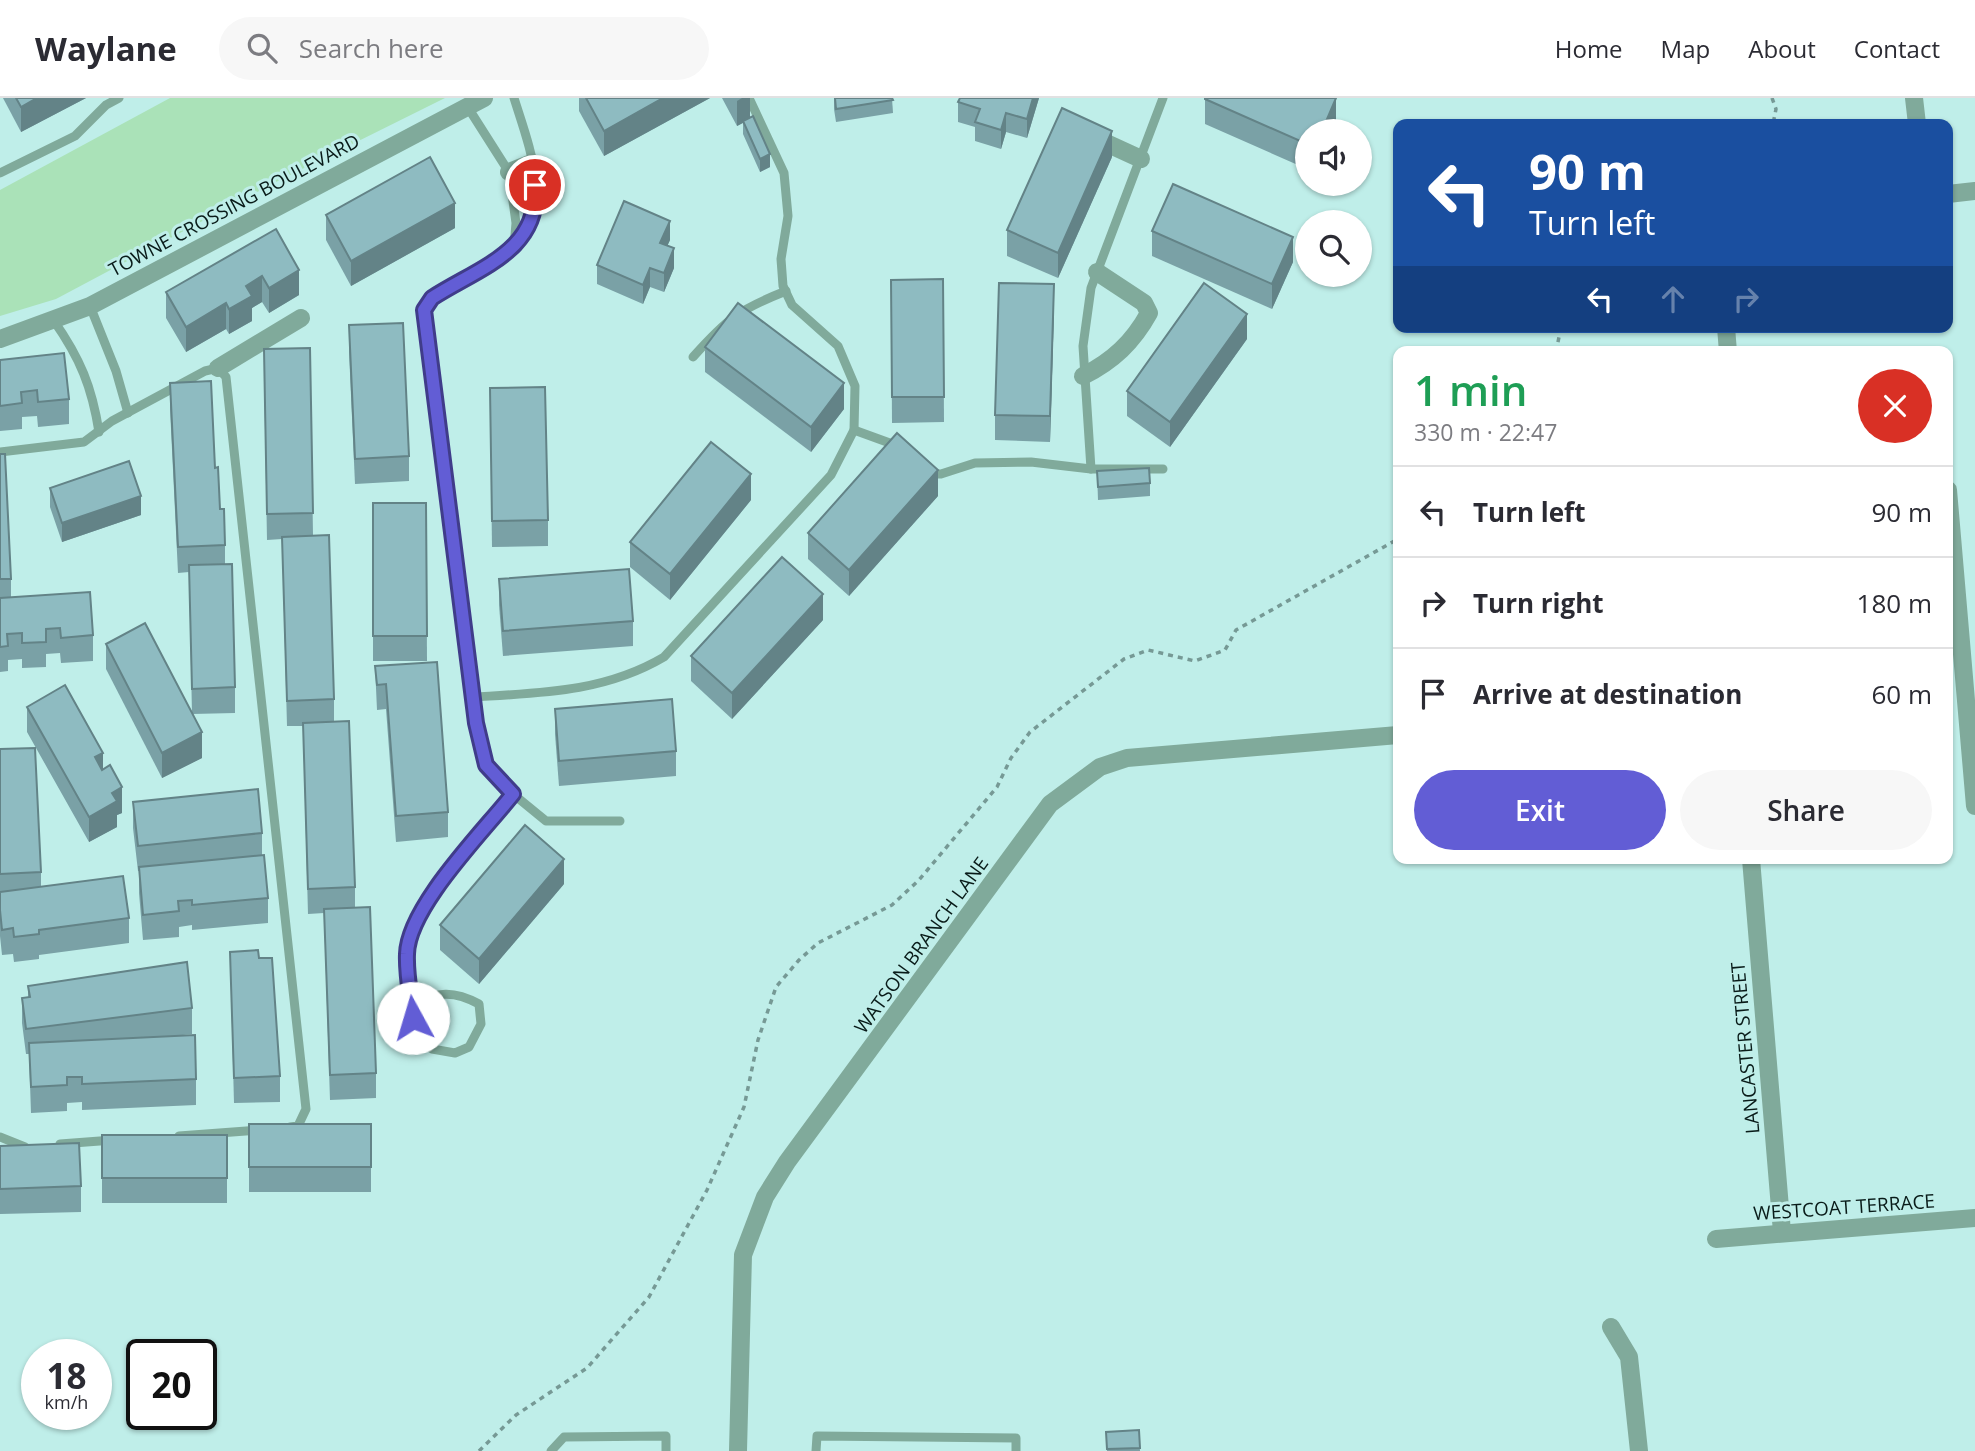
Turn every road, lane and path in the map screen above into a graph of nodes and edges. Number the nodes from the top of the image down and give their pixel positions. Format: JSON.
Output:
{"nodes":[{"id":1,"x":119,"y":98,"type":"edge"},
{"id":2,"x":484,"y":98,"type":"edge"},
{"id":3,"x":514,"y":98,"type":"edge"},
{"id":4,"x":749,"y":98,"type":"edge"},
{"id":5,"x":1163,"y":98,"type":"edge"},
{"id":6,"x":1772,"y":98,"type":"edge"},
{"id":7,"x":1914,"y":98,"type":"edge"},
{"id":8,"x":467,"y":106,"type":"junction"},
{"id":9,"x":1774,"y":119,"type":"edge"},
{"id":10,"x":1916,"y":119,"type":"edge"},
{"id":11,"x":1079,"y":131,"type":"edge"},
{"id":12,"x":1141,"y":159,"type":"junction"},
{"id":13,"x":532,"y":163,"type":"junction"},
{"id":14,"x":509,"y":172,"type":"junction"},
{"id":15,"x":0,"y":173,"type":"edge"},
{"id":16,"x":1975,"y":191,"type":"edge"},
{"id":17,"x":1953,"y":193,"type":"edge"},
{"id":18,"x":514,"y":247,"type":"junction"},
{"id":19,"x":1097,"y":272,"type":"junction"},
{"id":20,"x":786,"y":291,"type":"junction"},
{"id":21,"x":90,"y":306,"type":"junction"},
{"id":22,"x":301,"y":318,"type":"dead end"},
{"id":23,"x":54,"y":321,"type":"junction"},
{"id":24,"x":0,"y":339,"type":"edge"},
{"id":25,"x":693,"y":357,"type":"dead end"},
{"id":26,"x":218,"y":368,"type":"junction"},
{"id":27,"x":1083,"y":376,"type":"junction"},
{"id":28,"x":128,"y":413,"type":"junction"},
{"id":29,"x":854,"y":430,"type":"junction"},
{"id":30,"x":99,"y":432,"type":"junction"},
{"id":31,"x":0,"y":452,"type":"edge"},
{"id":32,"x":909,"y":456,"type":"edge"},
{"id":33,"x":917,"y":465,"type":"edge"},
{"id":34,"x":1091,"y":469,"type":"junction"},
{"id":35,"x":1163,"y":469,"type":"dead end"},
{"id":36,"x":1393,"y":542,"type":"edge"},
{"id":37,"x":1953,"y":557,"type":"edge"},
{"id":38,"x":1963,"y":692,"type":"edge"},
{"id":39,"x":474,"y":697,"type":"junction"},
{"id":40,"x":1393,"y":734,"type":"edge"},
{"id":41,"x":513,"y":794,"type":"junction"},
{"id":42,"x":1975,"y":806,"type":"edge"},
{"id":43,"x":620,"y":821,"type":"dead end"},
{"id":44,"x":1751,"y":864,"type":"edge"},
{"id":45,"x":412,"y":1003,"type":"junction"},
{"id":46,"x":269,"y":1129,"type":"edge"},
{"id":47,"x":282,"y":1129,"type":"edge"},
{"id":48,"x":172,"y":1136,"type":"edge"},
{"id":49,"x":0,"y":1137,"type":"edge"},
{"id":50,"x":131,"y":1139,"type":"edge"},
{"id":51,"x":48,"y":1145,"type":"edge"},
{"id":52,"x":34,"y":1146,"type":"edge"},
{"id":53,"x":1975,"y":1218,"type":"edge"},
{"id":54,"x":1782,"y":1232,"type":"junction"},
{"id":55,"x":1716,"y":1239,"type":"dead end"},
{"id":56,"x":1611,"y":1328,"type":"dead end"},
{"id":57,"x":479,"y":1451,"type":"edge"},
{"id":58,"x":551,"y":1451,"type":"edge"},
{"id":59,"x":666,"y":1451,"type":"edge"},
{"id":60,"x":738,"y":1451,"type":"edge"},
{"id":61,"x":816,"y":1451,"type":"edge"},
{"id":62,"x":1016,"y":1451,"type":"edge"},
{"id":63,"x":1639,"y":1451,"type":"edge"}],
"edges":[{"from":1,"to":15,"type":"lane"},
{"from":2,"to":8,"type":"street","name":"TOWNE CROSSING BOULEVARD"},
{"from":3,"to":13,"type":"lane"},
{"from":4,"to":20,"type":"lane"},
{"from":5,"to":12,"type":"lane"},
{"from":6,"to":9,"type":"path"},
{"from":7,"to":10,"type":"street"},
{"from":8,"to":14,"type":"lane"},
{"from":8,"to":21,"type":"street","name":"TOWNE CROSSING BOULEVARD"},
{"from":11,"to":12,"type":"street"},
{"from":12,"to":19,"type":"lane"},
{"from":13,"to":14,"type":"street"},
{"from":13,"to":18,"type":"lane"},
{"from":14,"to":18,"type":"lane"},
{"from":16,"to":17,"type":"street"},
{"from":18,"to":39,"type":"lane"},
{"from":19,"to":27,"type":"lane"},
{"from":19,"to":27,"type":"street"},
{"from":20,"to":25,"type":"lane"},
{"from":20,"to":29,"type":"lane"},
{"from":21,"to":23,"type":"street","name":"TOWNE CROSSING BOULEVARD"},
{"from":21,"to":28,"type":"lane"},
{"from":22,"to":26,"type":"street"},
{"from":23,"to":24,"type":"street","name":"TOWNE CROSSING BOULEVARD"},
{"from":23,"to":30,"type":"lane"},
{"from":26,"to":28,"type":"lane"},
{"from":26,"to":47,"type":"lane"},
{"from":27,"to":34,"type":"lane"},
{"from":28,"to":30,"type":"lane"},
{"from":29,"to":32,"type":"lane"},
{"from":29,"to":39,"type":"lane"},
{"from":30,"to":31,"type":"lane"},
{"from":33,"to":34,"type":"lane"},
{"from":34,"to":35,"type":"lane"},
{"from":36,"to":57,"type":"path"},
{"from":37,"to":38,"type":"street"},
{"from":38,"to":42,"type":"street"},
{"from":39,"to":41,"type":"lane"},
{"from":40,"to":60,"type":"street","name":"WATSON BRANCH LANE"},
{"from":41,"to":43,"type":"lane"},
{"from":41,"to":45,"type":"lane"},
{"from":44,"to":54,"type":"street","name":"LANCASTER STREET"},
{"from":45,"to":45,"type":"lane"},
{"from":46,"to":48,"type":"lane"},
{"from":49,"to":52,"type":"lane"},
{"from":50,"to":51,"type":"lane"},
{"from":53,"to":54,"type":"street","name":"WESTCOAT TERRACE"},
{"from":54,"to":55,"type":"street","name":"WESTCOAT TERRACE"},
{"from":56,"to":63,"type":"street"},
{"from":58,"to":59,"type":"lane"},
{"from":61,"to":62,"type":"lane"}]}
